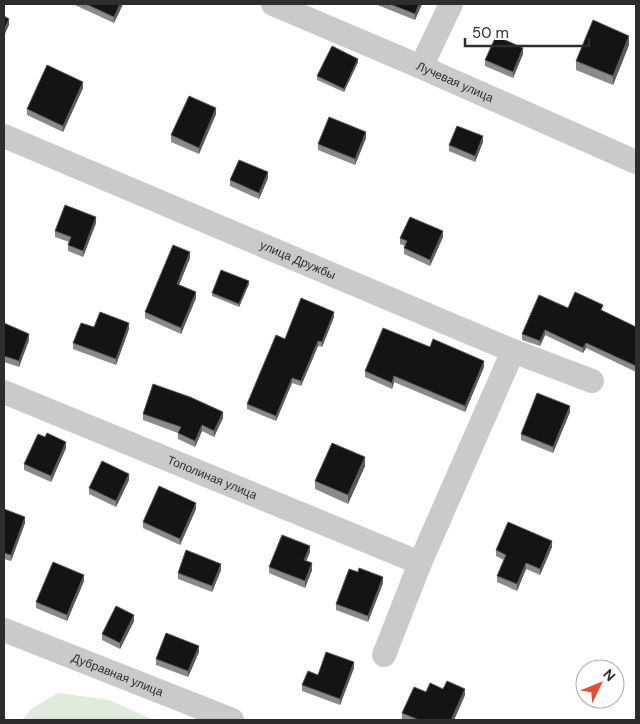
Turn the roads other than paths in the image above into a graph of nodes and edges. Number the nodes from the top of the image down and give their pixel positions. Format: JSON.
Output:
{"nodes":[{"id":1,"x":273,"y":4,"type":"edge"},
{"id":2,"x":451,"y":4,"type":"edge"},
{"id":3,"x":421,"y":67,"type":"junction"},
{"id":4,"x":4,"y":136,"type":"edge"},
{"id":5,"x":636,"y":162,"type":"edge"},
{"id":6,"x":513,"y":351,"type":"junction"},
{"id":7,"x":592,"y":381,"type":"dead end"},
{"id":8,"x":4,"y":392,"type":"edge"},
{"id":9,"x":420,"y":563,"type":"junction"},
{"id":10,"x":4,"y":630,"type":"edge"},
{"id":11,"x":384,"y":655,"type":"dead end"},
{"id":12,"x":232,"y":720,"type":"edge"}],
"edges":[{"from":1,"to":3,"type":"street","name":"Лучевая улица"},
{"from":2,"to":3,"type":"street"},
{"from":3,"to":5,"type":"street","name":"Лучевая улица"},
{"from":4,"to":6,"type":"street","name":"улица Дружбы"},
{"from":6,"to":7,"type":"street","name":"улица Дружбы"},
{"from":6,"to":9,"type":"street"},
{"from":8,"to":9,"type":"street","name":"Тополиная улица"},
{"from":9,"to":11,"type":"street"},
{"from":10,"to":12,"type":"street","name":"Дубравная улица"}]}
